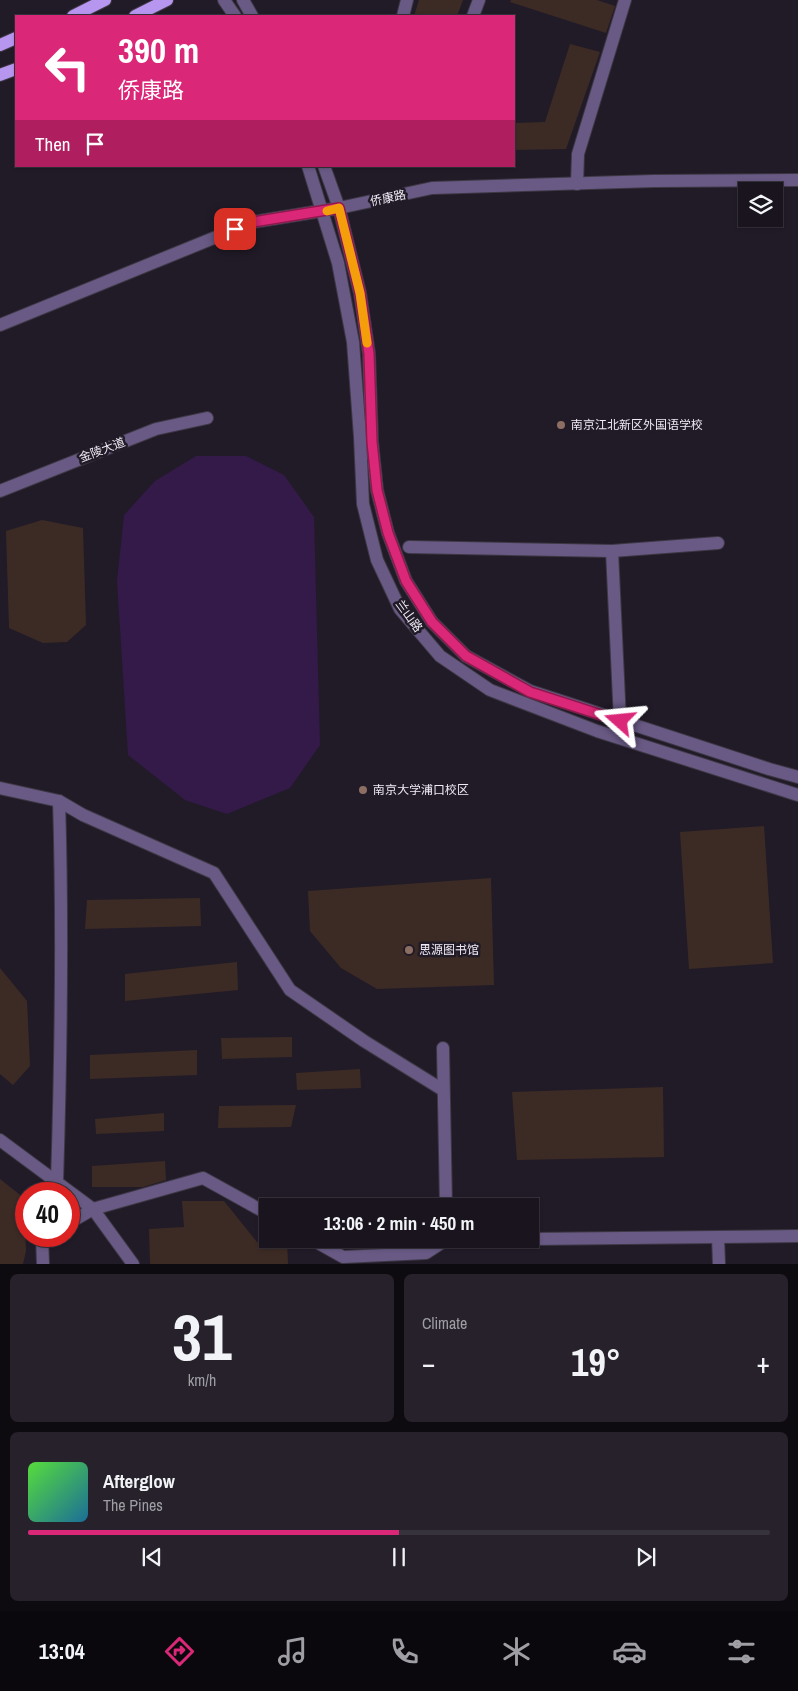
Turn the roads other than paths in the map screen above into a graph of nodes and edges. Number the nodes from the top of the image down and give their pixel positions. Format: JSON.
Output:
{"nodes":[{"id":1,"x":105,"y":0,"type":"edge"},
{"id":2,"x":167,"y":0,"type":"edge"},
{"id":3,"x":224,"y":0,"type":"edge"},
{"id":4,"x":243,"y":0,"type":"edge"},
{"id":5,"x":408,"y":0,"type":"edge"},
{"id":6,"x":478,"y":0,"type":"edge"},
{"id":7,"x":625,"y":0,"type":"edge"},
{"id":8,"x":75,"y":15,"type":"edge"},
{"id":9,"x":137,"y":15,"type":"edge"},
{"id":10,"x":234,"y":15,"type":"edge"},
{"id":11,"x":251,"y":15,"type":"edge"},
{"id":12,"x":403,"y":15,"type":"edge"},
{"id":13,"x":473,"y":15,"type":"edge"},
{"id":14,"x":15,"y":38,"type":"edge"},
{"id":15,"x":0,"y":44,"type":"edge"},
{"id":16,"x":15,"y":69,"type":"edge"},
{"id":17,"x":0,"y":75,"type":"edge"},
{"id":18,"x":308,"y":167,"type":"edge"},
{"id":19,"x":324,"y":167,"type":"edge"},
{"id":20,"x":798,"y":180,"type":"edge"},
{"id":21,"x":576,"y":184,"type":"junction"},
{"id":22,"x":339,"y":208,"type":"junction"},
{"id":23,"x":322,"y":211,"type":"junction"},
{"id":24,"x":0,"y":325,"type":"edge"},
{"id":25,"x":207,"y":418,"type":"dead end"},
{"id":26,"x":0,"y":490,"type":"edge"},
{"id":27,"x":718,"y":543,"type":"dead end"},
{"id":28,"x":409,"y":547,"type":"dead end"},
{"id":29,"x":612,"y":551,"type":"junction"},
{"id":30,"x":620,"y":721,"type":"junction"},
{"id":31,"x":798,"y":777,"type":"edge"},
{"id":32,"x":0,"y":788,"type":"edge"},
{"id":33,"x":798,"y":795,"type":"edge"},
{"id":34,"x":59,"y":801,"type":"junction"},
{"id":35,"x":443,"y":1048,"type":"dead end"},
{"id":36,"x":443,"y":1090,"type":"junction"},
{"id":37,"x":0,"y":1140,"type":"edge"},
{"id":38,"x":57,"y":1182,"type":"joint"},
{"id":39,"x":446,"y":1198,"type":"edge"},
{"id":40,"x":80,"y":1199,"type":"edge"},
{"id":41,"x":93,"y":1209,"type":"junction"},
{"id":42,"x":259,"y":1209,"type":"edge"},
{"id":43,"x":80,"y":1217,"type":"edge"},
{"id":44,"x":798,"y":1236,"type":"edge"},
{"id":45,"x":718,"y":1237,"type":"junction"},
{"id":46,"x":539,"y":1238,"type":"edge"},
{"id":47,"x":42,"y":1247,"type":"edge"},
{"id":48,"x":327,"y":1248,"type":"edge"},
{"id":49,"x":437,"y":1248,"type":"edge"},
{"id":50,"x":426,"y":1258,"type":"edge"},
{"id":51,"x":43,"y":1264,"type":"edge"},
{"id":52,"x":133,"y":1264,"type":"edge"},
{"id":53,"x":719,"y":1264,"type":"edge"}],
"edges":[{"from":1,"to":8,"type":"main road"},
{"from":2,"to":9,"type":"main road"},
{"from":3,"to":10,"type":"street"},
{"from":4,"to":11,"type":"street"},
{"from":5,"to":12,"type":"street"},
{"from":6,"to":13,"type":"street"},
{"from":7,"to":21,"type":"street"},
{"from":14,"to":15,"type":"main road"},
{"from":16,"to":17,"type":"main road"},
{"from":18,"to":23,"type":"street","name":"兰山路"},
{"from":19,"to":22,"type":"street","name":"兰山路"},
{"from":20,"to":21,"type":"street","name":"侨康路"},
{"from":21,"to":22,"type":"street","name":"侨康路"},
{"from":22,"to":23,"type":"street","name":"侨康路"},
{"from":22,"to":30,"type":"street","name":"兰山路"},
{"from":23,"to":24,"type":"street","name":"侨康路"},
{"from":23,"to":33,"type":"street","name":"兰山路"},
{"from":25,"to":26,"type":"street","name":"金陵大道"},
{"from":27,"to":29,"type":"street"},
{"from":28,"to":29,"type":"street"},
{"from":29,"to":30,"type":"street"},
{"from":30,"to":31,"type":"street","name":"兰山路"},
{"from":32,"to":34,"type":"street"},
{"from":34,"to":36,"type":"street"},
{"from":34,"to":38,"type":"street"},
{"from":35,"to":36,"type":"street"},
{"from":36,"to":39,"type":"street"},
{"from":37,"to":38,"type":"street"},
{"from":40,"to":41,"type":"street"},
{"from":41,"to":42,"type":"street"},
{"from":41,"to":43,"type":"street"},
{"from":41,"to":52,"type":"street"},
{"from":44,"to":45,"type":"street"},
{"from":45,"to":46,"type":"street"},
{"from":45,"to":53,"type":"street"},
{"from":47,"to":51,"type":"street"},
{"from":48,"to":50,"type":"street"},
{"from":49,"to":50,"type":"street"}]}
